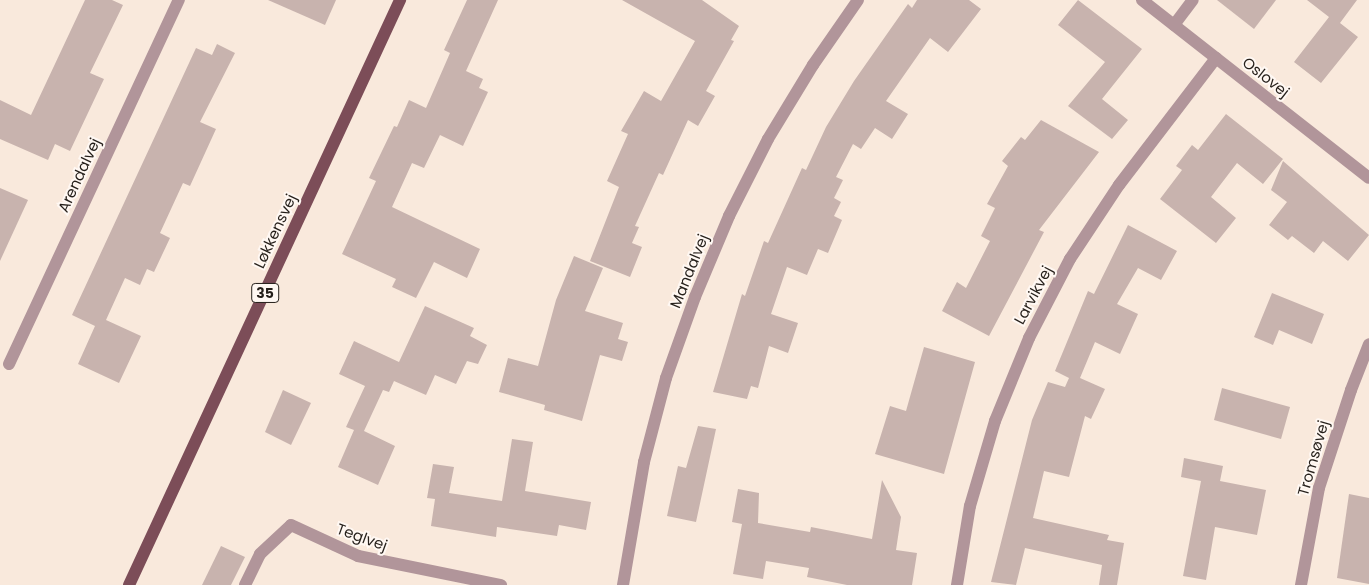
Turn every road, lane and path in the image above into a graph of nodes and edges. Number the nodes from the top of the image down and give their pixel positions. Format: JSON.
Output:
{"nodes":[{"id":1,"x":179,"y":0,"type":"edge"},
{"id":2,"x":400,"y":0,"type":"edge"},
{"id":3,"x":858,"y":0,"type":"edge"},
{"id":4,"x":1142,"y":0,"type":"edge"},
{"id":5,"x":1193,"y":0,"type":"edge"},
{"id":6,"x":1174,"y":25,"type":"junction"},
{"id":7,"x":1216,"y":58,"type":"junction"},
{"id":8,"x":1369,"y":178,"type":"edge"},
{"id":9,"x":1369,"y":344,"type":"edge"},
{"id":10,"x":9,"y":364,"type":"dead end"},
{"id":11,"x":129,"y":585,"type":"edge"},
{"id":12,"x":245,"y":585,"type":"edge"},
{"id":13,"x":501,"y":585,"type":"edge"},
{"id":14,"x":624,"y":585,"type":"edge"},
{"id":15,"x":957,"y":585,"type":"edge"},
{"id":16,"x":1301,"y":585,"type":"edge"}],
"edges":[{"from":1,"to":10,"type":"street","name":"Arendalvej"},
{"from":2,"to":11,"type":"main road","name":"Løkkensvej","number":"35"},
{"from":3,"to":14,"type":"street","name":"Mandalvej"},
{"from":4,"to":6,"type":"street","name":"Oslovej"},
{"from":5,"to":6,"type":"street"},
{"from":6,"to":7,"type":"street","name":"Oslovej"},
{"from":7,"to":8,"type":"street","name":"Oslovej"},
{"from":7,"to":15,"type":"street","name":"Larvikvej"},
{"from":9,"to":16,"type":"street","name":"Tromsøvej"},
{"from":12,"to":13,"type":"street","name":"Teglvej"}]}
